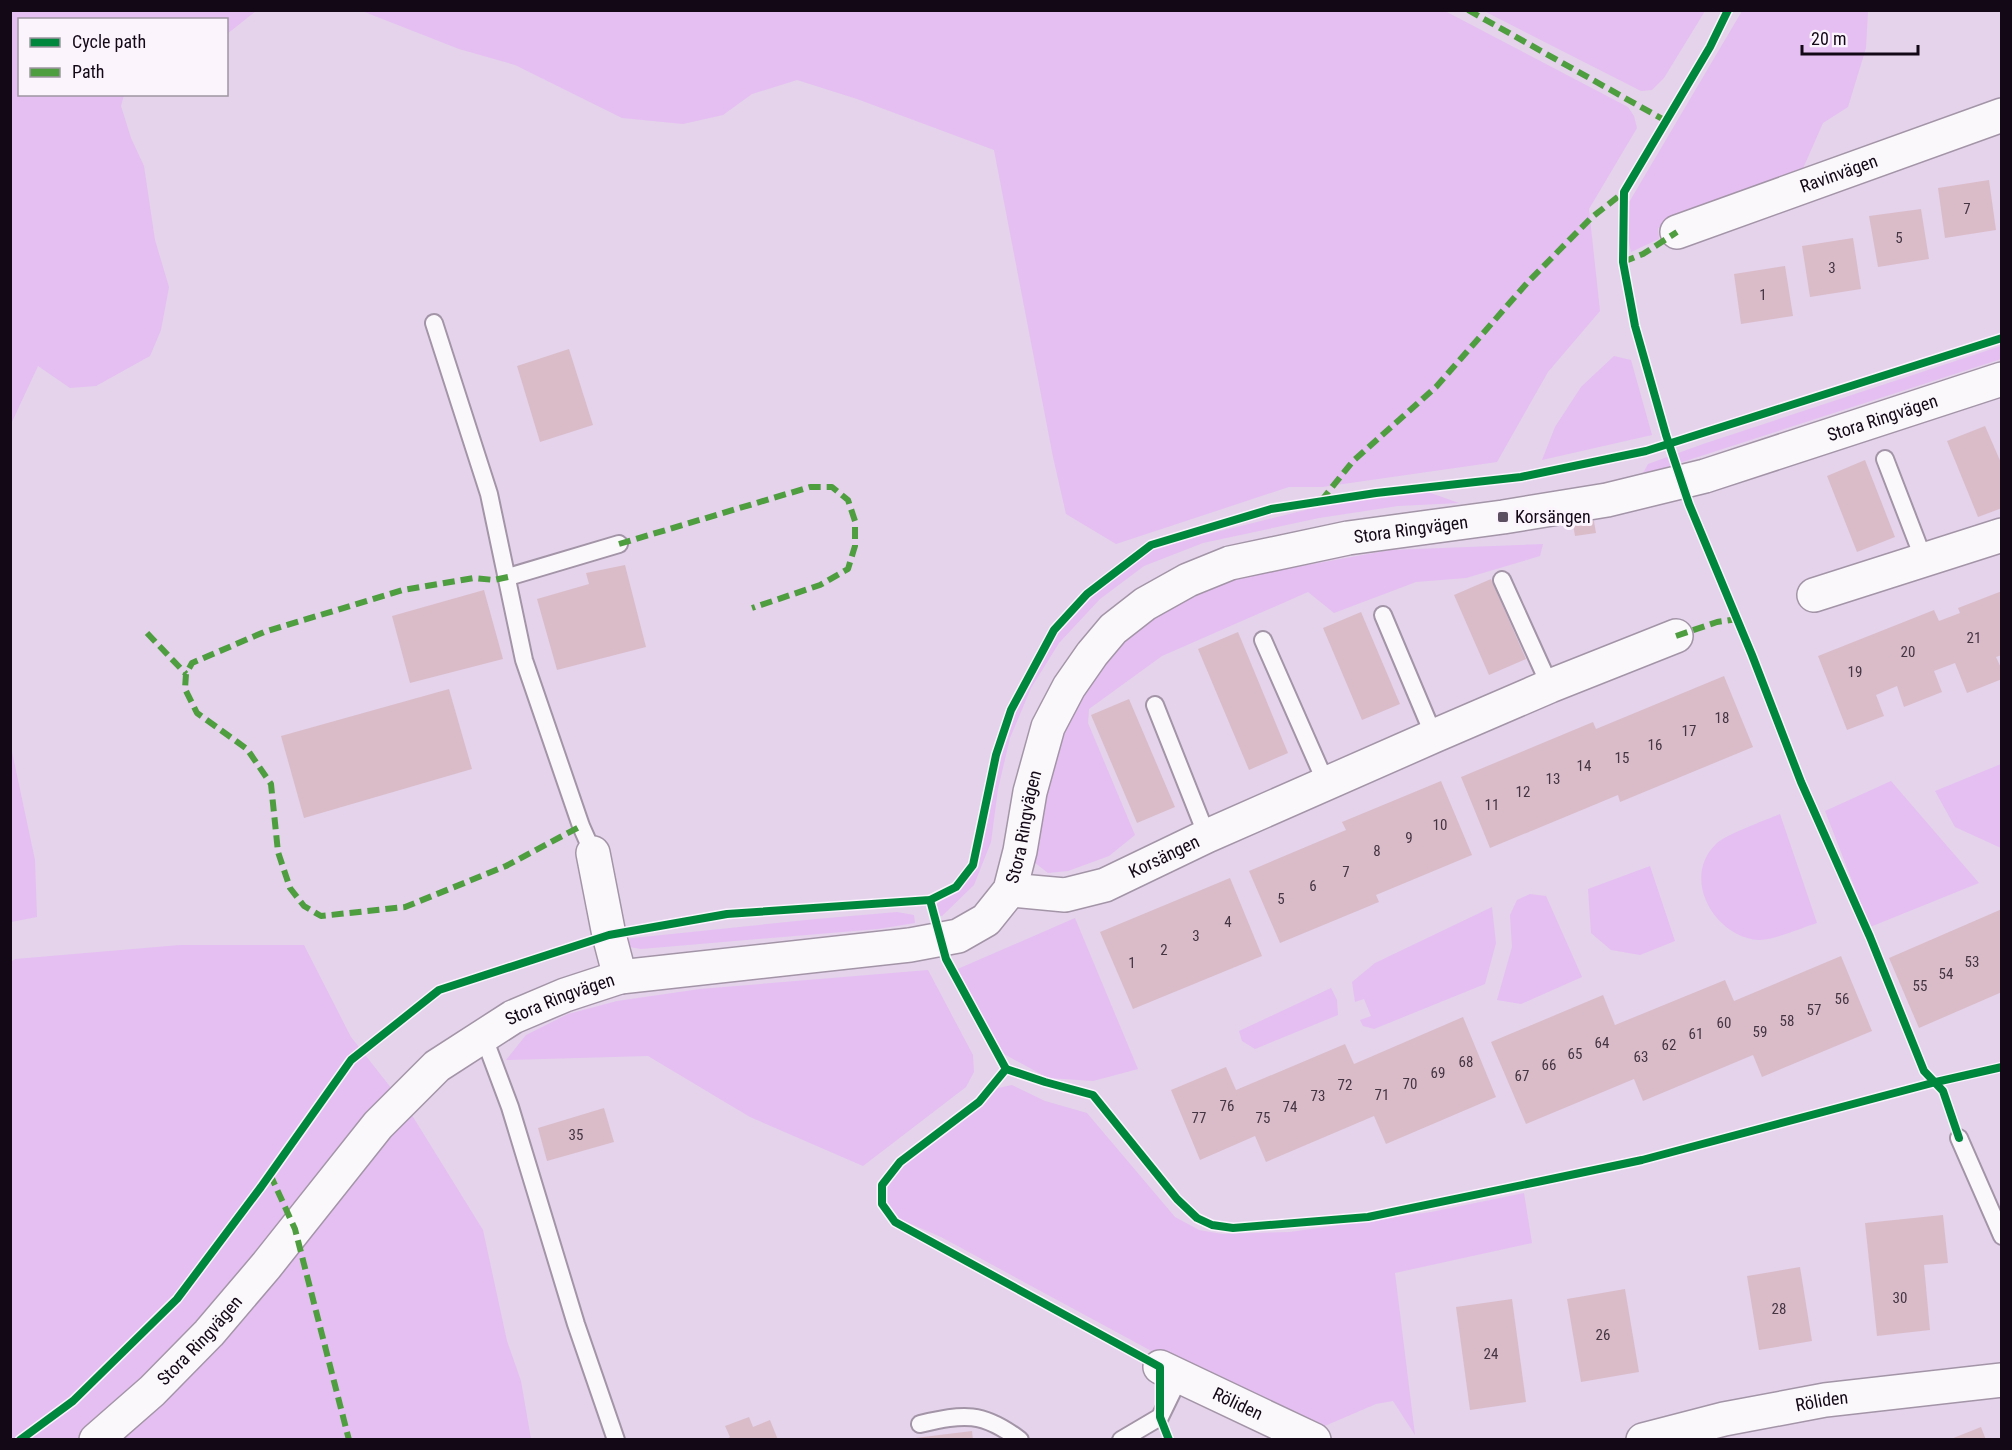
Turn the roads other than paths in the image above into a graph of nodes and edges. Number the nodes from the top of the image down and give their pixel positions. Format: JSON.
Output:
{"nodes":[{"id":1,"x":2001,"y":115,"type":"edge"},
{"id":2,"x":1677,"y":232,"type":"dead end"},
{"id":3,"x":434,"y":323,"type":"dead end"},
{"id":4,"x":2001,"y":379,"type":"edge"},
{"id":5,"x":1885,"y":459,"type":"dead end"},
{"id":6,"x":2001,"y":535,"type":"edge"},
{"id":7,"x":619,"y":544,"type":"dead end"},
{"id":8,"x":1924,"y":560,"type":"junction"},
{"id":9,"x":507,"y":577,"type":"junction"},
{"id":10,"x":1502,"y":580,"type":"dead end"},
{"id":11,"x":1814,"y":596,"type":"dead end"},
{"id":12,"x":1383,"y":615,"type":"dead end"},
{"id":13,"x":1676,"y":636,"type":"dead end"},
{"id":14,"x":1263,"y":640,"type":"dead end"},
{"id":15,"x":1550,"y":686,"type":"junction"},
{"id":16,"x":1155,"y":705,"type":"dead end"},
{"id":17,"x":1434,"y":736,"type":"junction"},
{"id":18,"x":1326,"y":783,"type":"junction"},
{"id":19,"x":1207,"y":836,"type":"junction"},
{"id":20,"x":593,"y":853,"type":"joint"},
{"id":21,"x":1010,"y":890,"type":"junction"},
{"id":22,"x":620,"y":977,"type":"junction"},
{"id":23,"x":483,"y":1035,"type":"junction"},
{"id":24,"x":1959,"y":1138,"type":"dead end"},
{"id":25,"x":2001,"y":1236,"type":"edge"},
{"id":26,"x":1170,"y":1371,"type":"joint"},
{"id":27,"x":2001,"y":1380,"type":"edge"},
{"id":28,"x":920,"y":1424,"type":"dead end"},
{"id":29,"x":96,"y":1440,"type":"edge"},
{"id":30,"x":616,"y":1440,"type":"edge"},
{"id":31,"x":1020,"y":1440,"type":"edge"},
{"id":32,"x":1121,"y":1440,"type":"edge"},
{"id":33,"x":1314,"y":1440,"type":"edge"},
{"id":34,"x":1643,"y":1440,"type":"edge"}],
"edges":[{"from":1,"to":2,"type":"street","name":"Ravinvägen"},
{"from":3,"to":9,"type":"lane"},
{"from":4,"to":21,"type":"street","name":"Stora Ringvägen"},
{"from":5,"to":8,"type":"lane"},
{"from":6,"to":8,"type":"street"},
{"from":7,"to":9,"type":"lane"},
{"from":8,"to":11,"type":"street"},
{"from":9,"to":20,"type":"lane"},
{"from":10,"to":15,"type":"lane"},
{"from":12,"to":17,"type":"lane"},
{"from":13,"to":15,"type":"street","name":"Korsängen"},
{"from":14,"to":18,"type":"lane"},
{"from":15,"to":17,"type":"street","name":"Korsängen"},
{"from":16,"to":19,"type":"lane"},
{"from":17,"to":18,"type":"street","name":"Korsängen"},
{"from":18,"to":19,"type":"street","name":"Korsängen"},
{"from":19,"to":21,"type":"street","name":"Korsängen"},
{"from":20,"to":22,"type":"street"},
{"from":21,"to":22,"type":"street","name":"Stora Ringvägen"},
{"from":22,"to":23,"type":"street","name":"Stora Ringvägen"},
{"from":23,"to":29,"type":"street","name":"Stora Ringvägen"},
{"from":23,"to":30,"type":"lane"},
{"from":24,"to":25,"type":"lane"},
{"from":26,"to":32,"type":"lane"},
{"from":26,"to":33,"type":"street","name":"Röliden"},
{"from":27,"to":34,"type":"street","name":"Röliden"},
{"from":28,"to":31,"type":"lane"}]}
